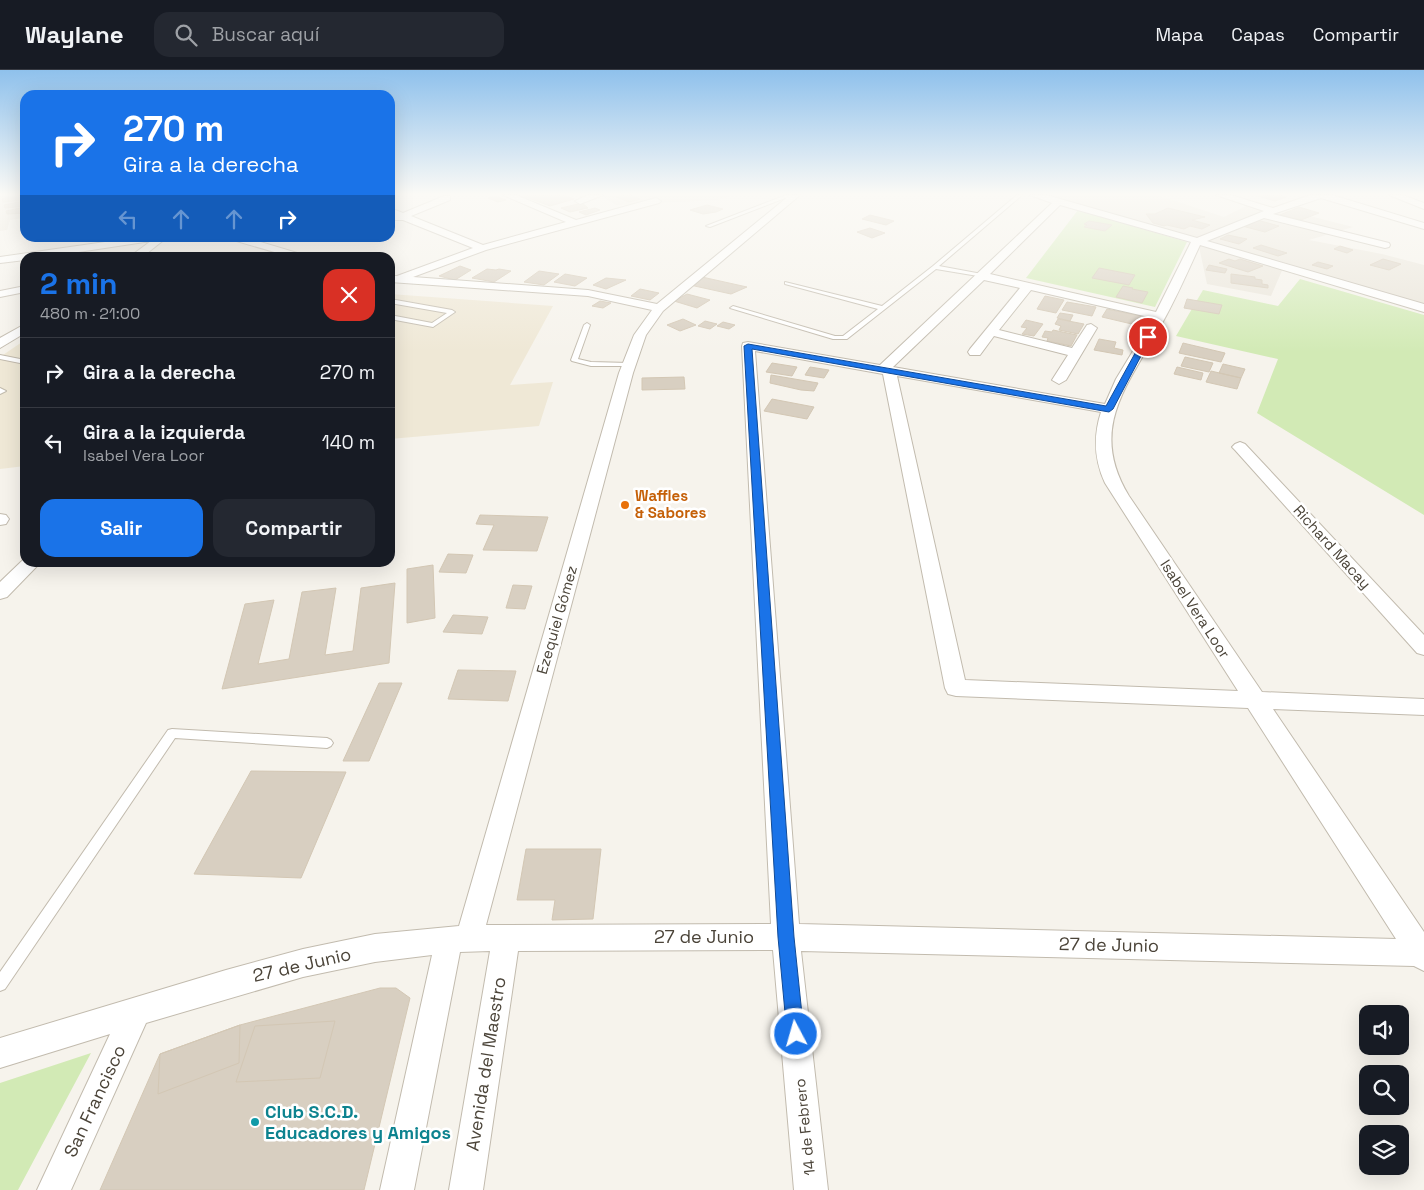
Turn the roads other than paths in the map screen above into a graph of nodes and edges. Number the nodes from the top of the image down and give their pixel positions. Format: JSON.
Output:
{"nodes":[{"id":1,"x":87,"y":247,"type":"edge"},
{"id":2,"x":270,"y":247,"type":"edge"},
{"id":3,"x":480,"y":247,"type":"edge"},
{"id":4,"x":733,"y":247,"type":"edge"},
{"id":5,"x":959,"y":247,"type":"edge"},
{"id":6,"x":1012,"y":247,"type":"edge"},
{"id":7,"x":1194,"y":247,"type":"edge"},
{"id":8,"x":1218,"y":247,"type":"edge"},
{"id":9,"x":55,"y":252,"type":"edge"},
{"id":10,"x":287,"y":252,"type":"edge"},
{"id":11,"x":20,"y":257,"type":"edge"},
{"id":12,"x":0,"y":260,"type":"edge"},
{"id":13,"x":935,"y":267,"type":"junction"},
{"id":14,"x":982,"y":276,"type":"junction"},
{"id":15,"x":395,"y":280,"type":"edge"},
{"id":16,"x":395,"y":280,"type":"edge"},
{"id":17,"x":787,"y":283,"type":"dead end"},
{"id":18,"x":1028,"y":286,"type":"junction"},
{"id":19,"x":20,"y":291,"type":"edge"},
{"id":20,"x":0,"y":294,"type":"edge"},
{"id":21,"x":395,"y":302,"type":"edge"},
{"id":22,"x":659,"y":308,"type":"junction"},
{"id":23,"x":733,"y":308,"type":"dead end"},
{"id":24,"x":882,"y":308,"type":"junction"},
{"id":25,"x":1424,"y":308,"type":"edge"},
{"id":26,"x":1160,"y":316,"type":"junction"},
{"id":27,"x":395,"y":318,"type":"edge"},
{"id":28,"x":587,"y":325,"type":"dead end"},
{"id":29,"x":1091,"y":328,"type":"dead end"},
{"id":30,"x":20,"y":331,"type":"edge"},
{"id":31,"x":993,"y":332,"type":"junction"},
{"id":32,"x":0,"y":344,"type":"edge"},
{"id":33,"x":976,"y":352,"type":"dead end"},
{"id":34,"x":1075,"y":353,"type":"junction"},
{"id":35,"x":0,"y":357,"type":"edge"},
{"id":36,"x":20,"y":361,"type":"edge"},
{"id":37,"x":629,"y":365,"type":"junction"},
{"id":38,"x":886,"y":369,"type":"junction"},
{"id":39,"x":1059,"y":380,"type":"dead end"},
{"id":40,"x":1109,"y":409,"type":"junction"},
{"id":41,"x":1240,"y":447,"type":"dead end"},
{"id":42,"x":27,"y":567,"type":"edge"},
{"id":43,"x":0,"y":593,"type":"edge"},
{"id":44,"x":1424,"y":648,"type":"edge"},
{"id":45,"x":1255,"y":700,"type":"junction"},
{"id":46,"x":1424,"y":707,"type":"edge"},
{"id":47,"x":327,"y":743,"type":"dead end"},
{"id":48,"x":786,"y":937,"type":"junction"},
{"id":49,"x":506,"y":938,"type":"junction"},
{"id":50,"x":459,"y":939,"type":"junction"},
{"id":51,"x":1423,"y":954,"type":"edge"},
{"id":52,"x":0,"y":984,"type":"edge"},
{"id":53,"x":136,"y":1012,"type":"junction"},
{"id":54,"x":0,"y":1053,"type":"edge"},
{"id":55,"x":54,"y":1190,"type":"edge"},
{"id":56,"x":397,"y":1190,"type":"edge"},
{"id":57,"x":466,"y":1190,"type":"edge"},
{"id":58,"x":811,"y":1190,"type":"edge"}],
"edges":[{"from":1,"to":9,"type":"street"},
{"from":2,"to":10,"type":"street"},
{"from":3,"to":16,"type":"street"},
{"from":4,"to":22,"type":"street","name":"Ezequiel Gómez"},
{"from":5,"to":13,"type":"lane"},
{"from":6,"to":14,"type":"street"},
{"from":7,"to":26,"type":"street","name":"Isabel Vera Loor"},
{"from":8,"to":25,"type":"street"},
{"from":11,"to":12,"type":"street"},
{"from":13,"to":14,"type":"lane"},
{"from":13,"to":24,"type":"lane"},
{"from":14,"to":18,"type":"street"},
{"from":14,"to":38,"type":"street"},
{"from":15,"to":22,"type":"street"},
{"from":17,"to":24,"type":"lane"},
{"from":18,"to":26,"type":"street"},
{"from":18,"to":31,"type":"street"},
{"from":19,"to":20,"type":"street"},
{"from":21,"to":27,"type":"lane"},
{"from":22,"to":37,"type":"street","name":"Ezequiel Gómez"},
{"from":23,"to":24,"type":"lane"},
{"from":26,"to":40,"type":"street","name":"Isabel Vera Loor"},
{"from":28,"to":37,"type":"lane"},
{"from":29,"to":34,"type":"street"},
{"from":30,"to":32,"type":"street"},
{"from":31,"to":33,"type":"street"},
{"from":31,"to":34,"type":"street"},
{"from":34,"to":39,"type":"street"},
{"from":35,"to":36,"type":"lane"},
{"from":37,"to":50,"type":"street","name":"Ezequiel Gómez"},
{"from":38,"to":40,"type":"street"},
{"from":38,"to":45,"type":"street"},
{"from":38,"to":48,"type":"street","name":"14 de Febrero"},
{"from":40,"to":45,"type":"street","name":"Isabel Vera Loor"},
{"from":41,"to":44,"type":"street","name":"Richard Macay"},
{"from":42,"to":43,"type":"street"},
{"from":45,"to":46,"type":"street"},
{"from":45,"to":51,"type":"street","name":"Isabel Vera Loor"},
{"from":47,"to":52,"type":"lane"},
{"from":48,"to":49,"type":"street","name":"27 de Junio"},
{"from":48,"to":51,"type":"street","name":"27 de Junio"},
{"from":48,"to":58,"type":"street","name":"14 de Febrero"},
{"from":49,"to":50,"type":"street","name":"27 de Junio"},
{"from":49,"to":57,"type":"street","name":"Avenida del Maestro"},
{"from":50,"to":53,"type":"street","name":"27 de Junio"},
{"from":50,"to":56,"type":"street"},
{"from":53,"to":54,"type":"street","name":"27 de Junio"},
{"from":53,"to":55,"type":"street","name":"San Francisco"}]}
